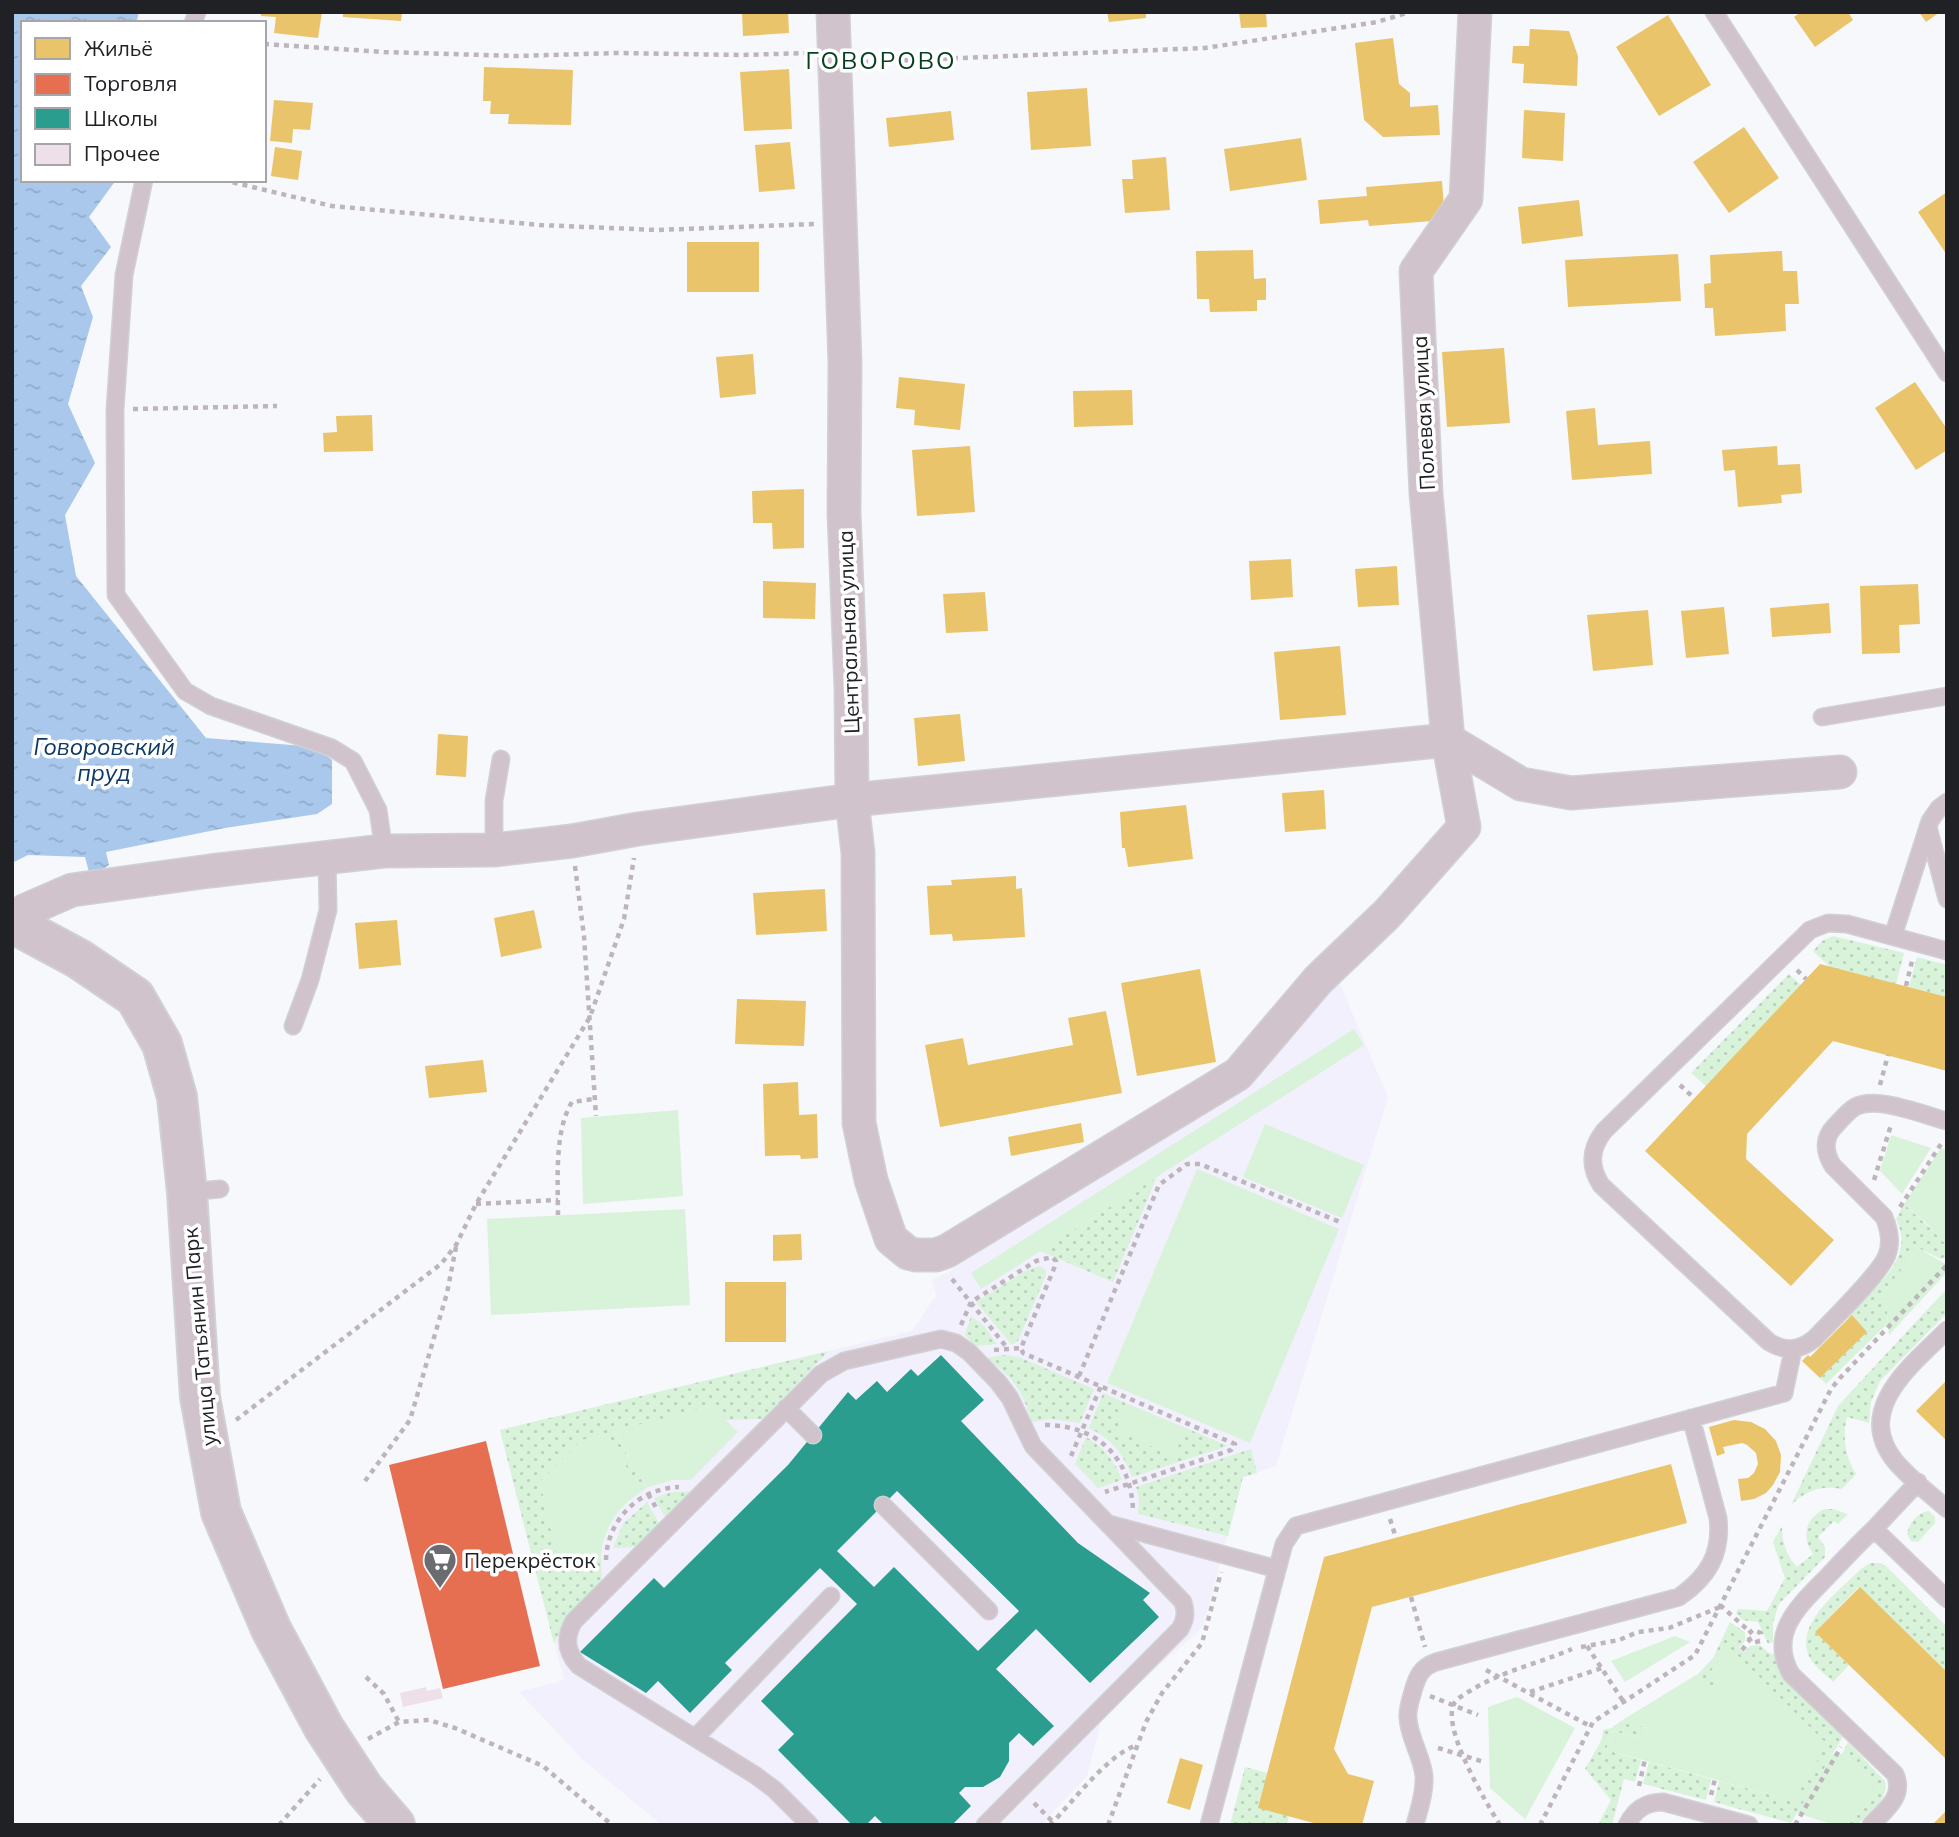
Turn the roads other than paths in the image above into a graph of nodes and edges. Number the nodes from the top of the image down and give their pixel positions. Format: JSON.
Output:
{"nodes":[{"id":1,"x":833,"y":12,"type":"edge"},
{"id":2,"x":1475,"y":12,"type":"edge"},
{"id":3,"x":1714,"y":12,"type":"edge"},
{"id":4,"x":144,"y":182,"type":"edge"},
{"id":5,"x":1947,"y":373,"type":"edge"},
{"id":6,"x":1947,"y":696,"type":"edge"},
{"id":7,"x":1822,"y":717,"type":"dead end"},
{"id":8,"x":1448,"y":740,"type":"junction"},
{"id":9,"x":501,"y":759,"type":"dead end"},
{"id":10,"x":1840,"y":772,"type":"dead end"},
{"id":11,"x":852,"y":800,"type":"junction"},
{"id":12,"x":1947,"y":802,"type":"edge"},
{"id":13,"x":1928,"y":826,"type":"junction"},
{"id":14,"x":494,"y":850,"type":"junction"},
{"id":15,"x":384,"y":851,"type":"junction"},
{"id":16,"x":327,"y":857,"type":"junction"},
{"id":17,"x":1947,"y":899,"type":"edge"},
{"id":18,"x":12,"y":921,"type":"edge"},
{"id":19,"x":1892,"y":936,"type":"junction"},
{"id":20,"x":1947,"y":951,"type":"edge"},
{"id":21,"x":293,"y":1026,"type":"dead end"},
{"id":22,"x":1947,"y":1121,"type":"edge"},
{"id":23,"x":897,"y":1246,"type":"joint"},
{"id":24,"x":1947,"y":1330,"type":"edge"},
{"id":25,"x":1793,"y":1350,"type":"junction"},
{"id":26,"x":786,"y":1408,"type":"junction"},
{"id":27,"x":1691,"y":1418,"type":"junction"},
{"id":28,"x":813,"y":1435,"type":"dead end"},
{"id":29,"x":1918,"y":1482,"type":"junction"},
{"id":30,"x":883,"y":1505,"type":"dead end"},
{"id":31,"x":1947,"y":1509,"type":"edge"},
{"id":32,"x":1108,"y":1524,"type":"junction"},
{"id":33,"x":1874,"y":1529,"type":"junction"},
{"id":34,"x":1277,"y":1569,"type":"junction"},
{"id":35,"x":831,"y":1596,"type":"dead end"},
{"id":36,"x":1947,"y":1599,"type":"edge"},
{"id":37,"x":989,"y":1611,"type":"dead end"},
{"id":38,"x":695,"y":1738,"type":"junction"},
{"id":39,"x":395,"y":1825,"type":"edge"},
{"id":40,"x":810,"y":1825,"type":"edge"},
{"id":41,"x":985,"y":1825,"type":"edge"},
{"id":42,"x":1209,"y":1825,"type":"edge"},
{"id":43,"x":1415,"y":1825,"type":"edge"},
{"id":44,"x":1627,"y":1825,"type":"edge"},
{"id":45,"x":1749,"y":1825,"type":"edge"},
{"id":46,"x":1871,"y":1825,"type":"edge"}],
"edges":[{"from":1,"to":11,"type":"street","name":"Центральная улица"},
{"from":2,"to":8,"type":"street","name":"Полевая улица"},
{"from":3,"to":5,"type":"lane"},
{"from":4,"to":15,"type":"lane"},
{"from":6,"to":7,"type":"lane"},
{"from":8,"to":10,"type":"street"},
{"from":8,"to":11,"type":"street"},
{"from":8,"to":23,"type":"street","name":"Полевая улица"},
{"from":9,"to":14,"type":"lane"},
{"from":11,"to":14,"type":"street"},
{"from":11,"to":23,"type":"street","name":"Центральная улица"},
{"from":12,"to":13,"type":"lane"},
{"from":13,"to":17,"type":"lane"},
{"from":13,"to":19,"type":"lane"},
{"from":14,"to":15,"type":"street"},
{"from":15,"to":16,"type":"street"},
{"from":16,"to":18,"type":"street"},
{"from":16,"to":21,"type":"lane"},
{"from":18,"to":39,"type":"street","name":"улица Татьянин Парк"},
{"from":19,"to":20,"type":"lane"},
{"from":19,"to":25,"type":"lane"},
{"from":22,"to":25,"type":"lane"},
{"from":24,"to":29,"type":"lane"},
{"from":25,"to":27,"type":"lane"},
{"from":26,"to":28,"type":"lane"},
{"from":26,"to":32,"type":"lane"},
{"from":26,"to":38,"type":"lane"},
{"from":27,"to":34,"type":"lane"},
{"from":27,"to":43,"type":"lane"},
{"from":29,"to":31,"type":"lane"},
{"from":29,"to":33,"type":"lane"},
{"from":30,"to":37,"type":"lane"},
{"from":32,"to":34,"type":"lane"},
{"from":32,"to":41,"type":"lane"},
{"from":33,"to":36,"type":"lane"},
{"from":33,"to":46,"type":"lane"},
{"from":34,"to":42,"type":"lane"},
{"from":35,"to":38,"type":"lane"},
{"from":38,"to":40,"type":"lane"},
{"from":44,"to":45,"type":"lane"}]}
